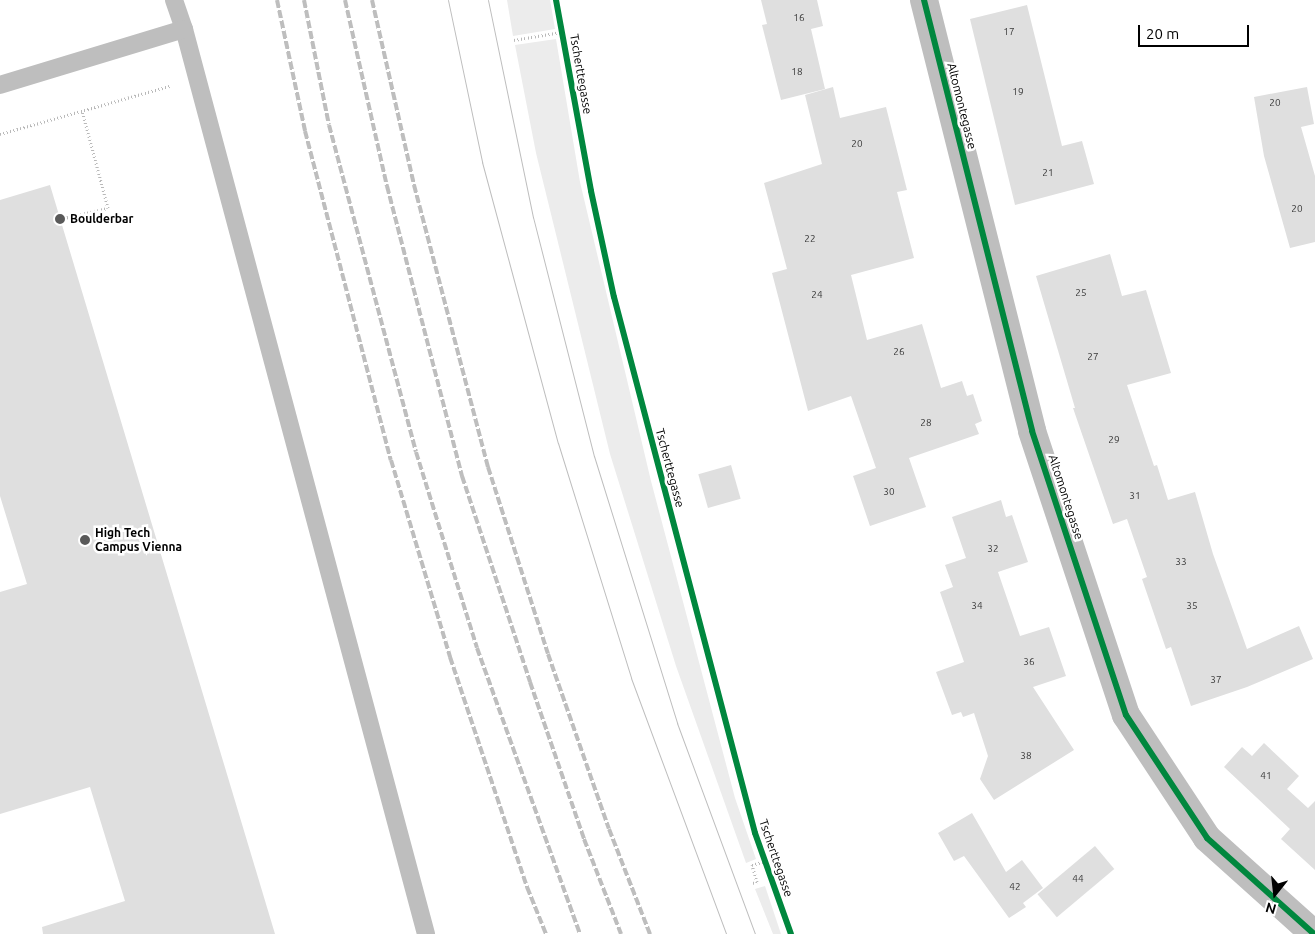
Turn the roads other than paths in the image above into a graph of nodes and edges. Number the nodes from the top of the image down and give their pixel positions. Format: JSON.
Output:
{"nodes":[{"id":1,"x":174,"y":0,"type":"edge"},
{"id":2,"x":924,"y":0,"type":"edge"},
{"id":3,"x":184,"y":29,"type":"junction"},
{"id":4,"x":0,"y":85,"type":"edge"},
{"id":5,"x":426,"y":934,"type":"edge"},
{"id":6,"x":1314,"y":934,"type":"edge"}],
"edges":[{"from":1,"to":3,"type":"lane"},
{"from":2,"to":6,"type":"street","name":"Altomontegasse"},
{"from":3,"to":4,"type":"lane"},
{"from":3,"to":5,"type":"lane"}]}
